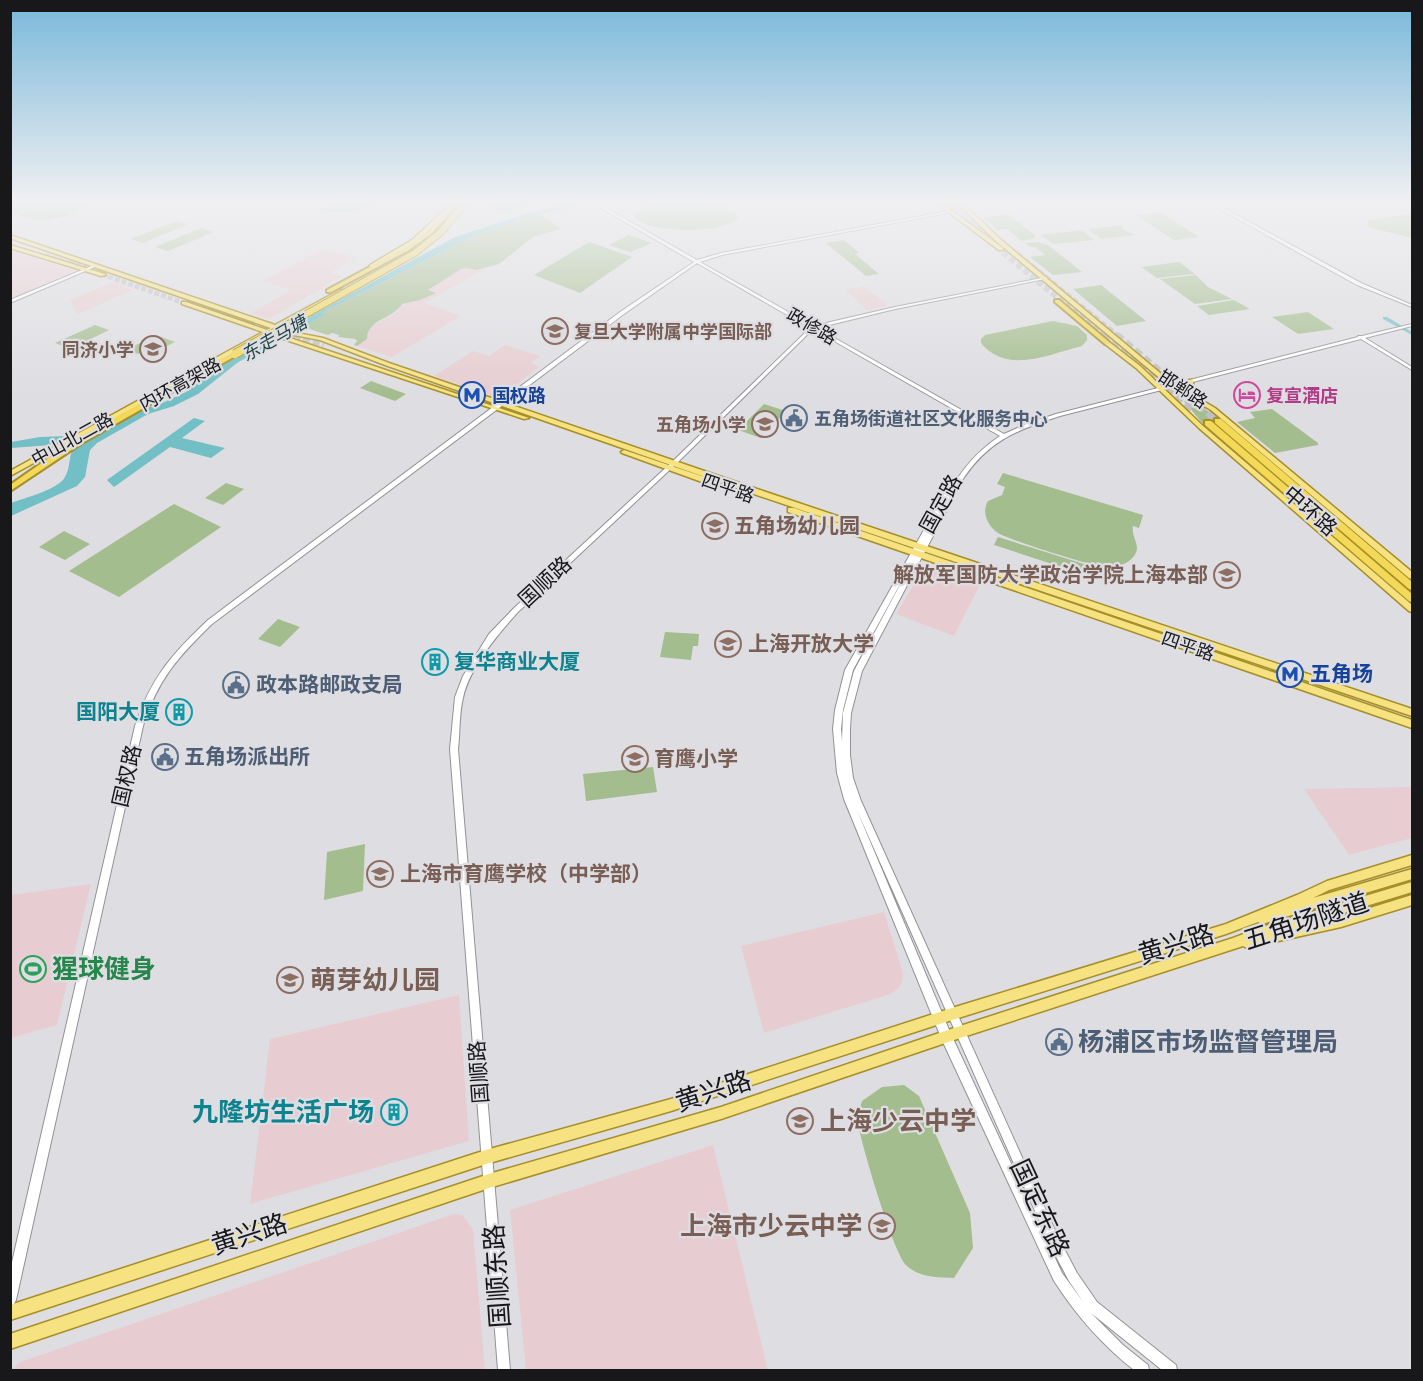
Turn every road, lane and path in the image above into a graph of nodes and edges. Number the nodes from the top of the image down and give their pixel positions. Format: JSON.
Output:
{"nodes":[{"id":1,"x":74,"y":264,"type":"tunnel mouth"},
{"id":2,"x":86,"y":264,"type":"tunnel mouth"},
{"id":3,"x":374,"y":264,"type":"edge"},
{"id":4,"x":378,"y":264,"type":"edge"},
{"id":5,"x":387,"y":264,"type":"edge"},
{"id":6,"x":389,"y":264,"type":"edge"},
{"id":7,"x":395,"y":264,"type":"edge"},
{"id":8,"x":693,"y":264,"type":"edge"},
{"id":9,"x":704,"y":264,"type":"edge"},
{"id":10,"x":1023,"y":264,"type":"edge"},
{"id":11,"x":1027,"y":264,"type":"edge"},
{"id":12,"x":1324,"y":264,"type":"edge"},
{"id":13,"x":95,"y":267,"type":"junction"},
{"id":14,"x":86,"y":270,"type":"junction"},
{"id":15,"x":1043,"y":278,"type":"junction"},
{"id":16,"x":329,"y":291,"type":"junction"},
{"id":17,"x":10,"y":302,"type":"edge"},
{"id":18,"x":1057,"y":302,"type":"dead end"},
{"id":19,"x":1413,"y":306,"type":"edge"},
{"id":20,"x":1409,"y":324,"type":"edge"},
{"id":21,"x":276,"y":327,"type":"junction"},
{"id":22,"x":814,"y":327,"type":"junction"},
{"id":23,"x":266,"y":332,"type":"junction"},
{"id":24,"x":1361,"y":337,"type":"junction"},
{"id":25,"x":1107,"y":343,"type":"joint"},
{"id":26,"x":323,"y":344,"type":"junction"},
{"id":27,"x":309,"y":348,"type":"junction"},
{"id":28,"x":379,"y":368,"type":"junction"},
{"id":29,"x":1413,"y":369,"type":"edge"},
{"id":30,"x":1191,"y":381,"type":"junction"},
{"id":31,"x":1166,"y":386,"type":"junction"},
{"id":32,"x":1206,"y":404,"type":"junction"},
{"id":33,"x":498,"y":406,"type":"junction"},
{"id":34,"x":1218,"y":421,"type":"tunnel mouth"},
{"id":35,"x":1208,"y":423,"type":"tunnel mouth"},
{"id":36,"x":1001,"y":434,"type":"junction"},
{"id":37,"x":671,"y":465,"type":"junction"},
{"id":38,"x":10,"y":469,"type":"edge"},
{"id":39,"x":10,"y":474,"type":"edge"},
{"id":40,"x":10,"y":483,"type":"edge"},
{"id":41,"x":10,"y":489,"type":"edge"},
{"id":42,"x":919,"y":551,"type":"junction"},
{"id":43,"x":1413,"y":576,"type":"edge"},
{"id":44,"x":1413,"y":587,"type":"edge"},
{"id":45,"x":1413,"y":599,"type":"edge"},
{"id":46,"x":1413,"y":609,"type":"edge"},
{"id":47,"x":1413,"y":713,"type":"edge"},
{"id":48,"x":1413,"y":724,"type":"edge"},
{"id":49,"x":1413,"y":860,"type":"edge"},
{"id":50,"x":1413,"y":874,"type":"edge"},
{"id":51,"x":1413,"y":886,"type":"edge"},
{"id":52,"x":1413,"y":900,"type":"edge"},
{"id":53,"x":1226,"y":929,"type":"junction"},
{"id":54,"x":1233,"y":944,"type":"junction"},
{"id":55,"x":952,"y":1014,"type":"junction"},
{"id":56,"x":938,"y":1018,"type":"junction"},
{"id":57,"x":960,"y":1032,"type":"junction"},
{"id":58,"x":946,"y":1036,"type":"junction"},
{"id":59,"x":486,"y":1157,"type":"junction"},
{"id":60,"x":489,"y":1181,"type":"junction"},
{"id":61,"x":10,"y":1300,"type":"edge"},
{"id":62,"x":10,"y":1313,"type":"edge"},
{"id":63,"x":10,"y":1342,"type":"edge"},
{"id":64,"x":504,"y":1371,"type":"edge"},
{"id":65,"x":1143,"y":1371,"type":"edge"},
{"id":66,"x":1171,"y":1371,"type":"edge"}],
"edges":[{"from":1,"to":14,"type":"main road","name":"四平路"},
{"from":2,"to":13,"type":"main road","name":"四平路"},
{"from":3,"to":16,"type":"main road","name":"中山北二路"},
{"from":4,"to":16,"type":"highway"},
{"from":5,"to":40,"type":"highway","name":"内环高架路","bridge":true},
{"from":6,"to":21,"type":"main road","name":"中山北二路"},
{"from":7,"to":41,"type":"highway","name":"内环高架路","bridge":true},
{"from":8,"to":33,"type":"street","name":"国权路"},
{"from":9,"to":22,"type":"street","name":"政修路"},
{"from":10,"to":15,"type":"main road","name":"邯郸路"},
{"from":11,"to":15,"type":"main road","name":"邯郸路"},
{"from":12,"to":19,"type":"street"},
{"from":13,"to":14,"type":"street"},
{"from":13,"to":21,"type":"main road","name":"四平路"},
{"from":14,"to":17,"type":"street"},
{"from":14,"to":23,"type":"main road","name":"四平路"},
{"from":15,"to":22,"type":"street","name":"国顺路"},
{"from":15,"to":31,"type":"main road","name":"邯郸路"},
{"from":16,"to":21,"type":"main road","name":"中山北二路"},
{"from":18,"to":25,"type":"highway"},
{"from":20,"to":24,"type":"street","name":"国定路"},
{"from":21,"to":23,"type":"main road","name":"中山北二路"},
{"from":21,"to":26,"type":"main road","name":"四平路"},
{"from":22,"to":36,"type":"street","name":"政修路"},
{"from":22,"to":37,"type":"street","name":"国顺路"},
{"from":23,"to":27,"type":"main road","name":"四平路"},
{"from":23,"to":38,"type":"main road","name":"中山北二路"},
{"from":23,"to":39,"type":"main road","name":"中山北二路"},
{"from":24,"to":29,"type":"street"},
{"from":24,"to":30,"type":"street","name":"国定路"},
{"from":24,"to":31,"type":"street","name":"国定路"},
{"from":25,"to":31,"type":"main road","name":"邯郸路"},
{"from":26,"to":27,"type":"main road"},
{"from":26,"to":28,"type":"main road"},
{"from":26,"to":33,"type":"main road","name":"四平路"},
{"from":27,"to":28,"type":"main road","name":"四平路"},
{"from":28,"to":33,"type":"main road","name":"四平路"},
{"from":30,"to":31,"type":"street","name":"国定路"},
{"from":30,"to":32,"type":"main road"},
{"from":31,"to":32,"type":"main road","name":"邯郸路"},
{"from":31,"to":36,"type":"street","name":"国定路"},
{"from":31,"to":46,"type":"main road","name":"邯郸路"},
{"from":32,"to":43,"type":"main road","name":"邯郸路"},
{"from":33,"to":37,"type":"main road","name":"四平路"},
{"from":33,"to":61,"type":"street","name":"国权路"},
{"from":34,"to":44,"type":"highway","name":"中环路"},
{"from":35,"to":45,"type":"highway","name":"中环路"},
{"from":36,"to":42,"type":"street","name":"国定路"},
{"from":37,"to":42,"type":"main road","name":"四平路"},
{"from":37,"to":59,"type":"street","name":"国顺路"},
{"from":42,"to":47,"type":"main road","name":"四平路"},
{"from":42,"to":48,"type":"main road","name":"四平路"},
{"from":42,"to":55,"type":"street","name":"国定路"},
{"from":42,"to":56,"type":"street","name":"国定路"},
{"from":49,"to":53,"type":"main road","name":"黄兴路"},
{"from":50,"to":53,"type":"main road","name":"五角场隧道"},
{"from":51,"to":54,"type":"main road","name":"五角场隧道"},
{"from":52,"to":54,"type":"main road","name":"黄兴路"},
{"from":53,"to":55,"type":"main road","name":"黄兴路"},
{"from":54,"to":57,"type":"main road","name":"五角场隧道"},
{"from":55,"to":56,"type":"main road","name":"黄兴路"},
{"from":55,"to":57,"type":"street","name":"国定东路"},
{"from":56,"to":58,"type":"street","name":"国定东路"},
{"from":56,"to":59,"type":"main road","name":"黄兴路"},
{"from":57,"to":58,"type":"main road","name":"黄兴路"},
{"from":57,"to":66,"type":"street","name":"国定东路"},
{"from":58,"to":60,"type":"main road","name":"黄兴路"},
{"from":58,"to":65,"type":"street","name":"国定东路"},
{"from":59,"to":60,"type":"street","name":"国顺路"},
{"from":59,"to":62,"type":"main road","name":"黄兴路"},
{"from":60,"to":63,"type":"main road","name":"黄兴路"},
{"from":60,"to":64,"type":"street","name":"国顺东路"}]}
